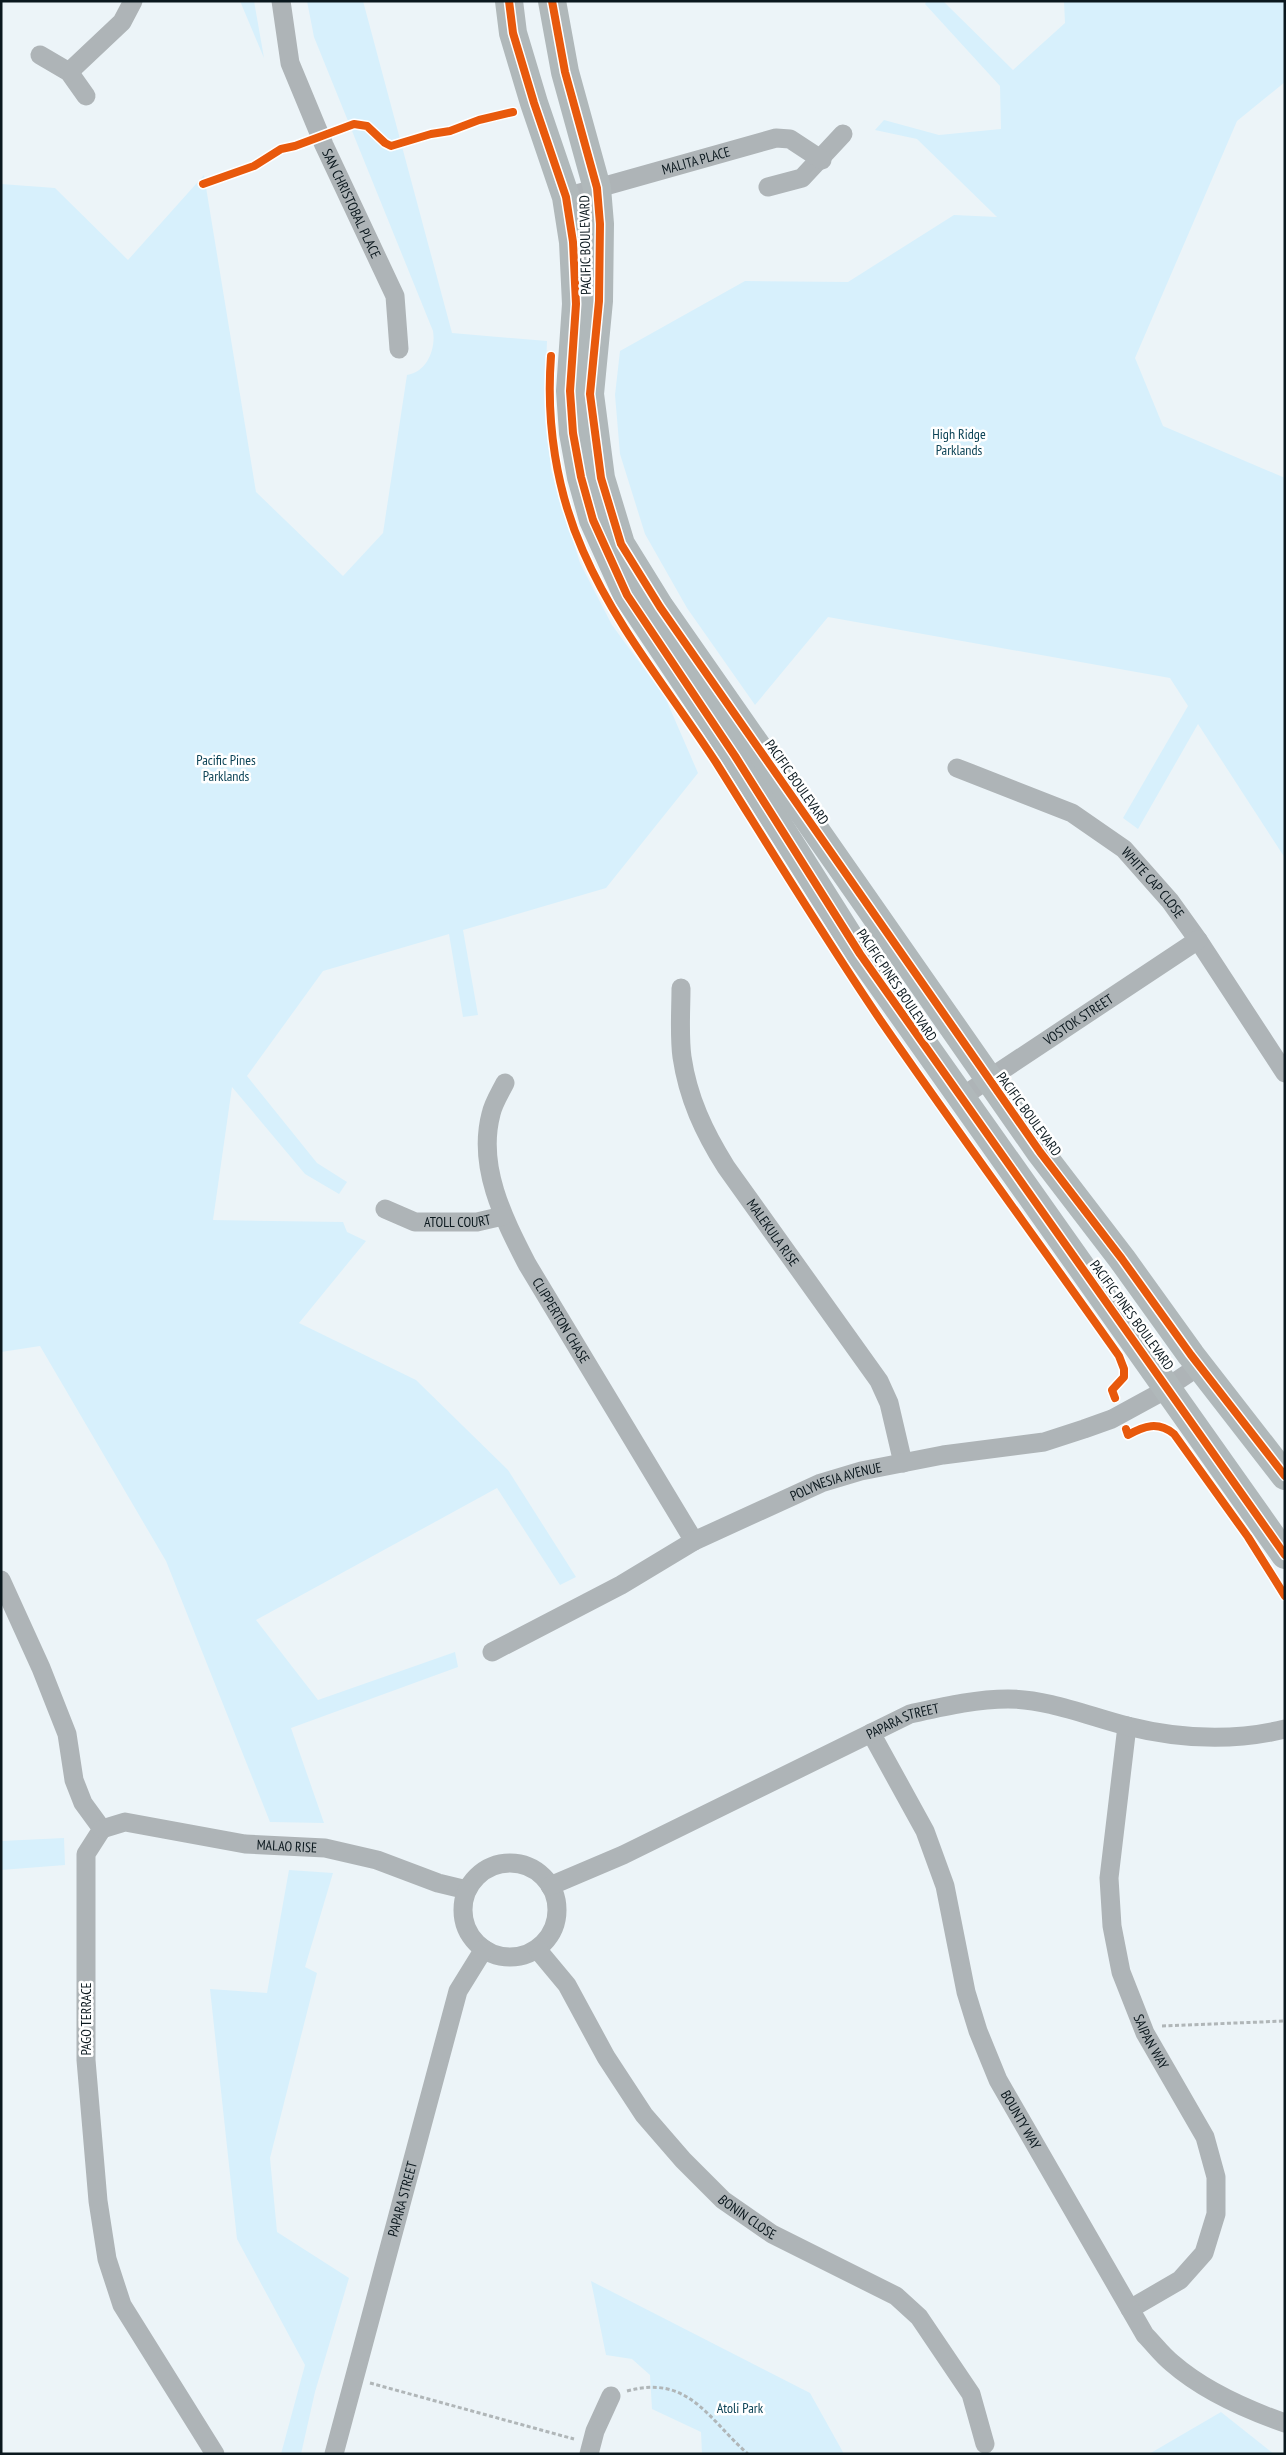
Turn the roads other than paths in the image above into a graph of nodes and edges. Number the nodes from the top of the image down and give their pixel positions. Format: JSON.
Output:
{"nodes":[{"id":1,"x":133,"y":1,"type":"edge"},
{"id":2,"x":281,"y":1,"type":"edge"},
{"id":3,"x":509,"y":1,"type":"edge"},
{"id":4,"x":552,"y":1,"type":"edge"},
{"id":5,"x":40,"y":55,"type":"dead end"},
{"id":6,"x":69,"y":72,"type":"junction"},
{"id":7,"x":86,"y":96,"type":"dead end"},
{"id":8,"x":843,"y":134,"type":"dead end"},
{"id":9,"x":822,"y":160,"type":"junction"},
{"id":10,"x":768,"y":187,"type":"dead end"},
{"id":11,"x":597,"y":188,"type":"junction"},
{"id":12,"x":566,"y":197,"type":"junction"},
{"id":13,"x":399,"y":349,"type":"dead end"},
{"id":14,"x":570,"y":391,"type":"joint"},
{"id":15,"x":957,"y":768,"type":"dead end"},
{"id":16,"x":1198,"y":940,"type":"junction"},
{"id":17,"x":680,"y":988,"type":"dead end"},
{"id":18,"x":1285,"y":1073,"type":"edge"},
{"id":19,"x":989,"y":1079,"type":"junction"},
{"id":20,"x":505,"y":1083,"type":"dead end"},
{"id":21,"x":960,"y":1098,"type":"junction"},
{"id":22,"x":385,"y":1209,"type":"dead end"},
{"id":23,"x":503,"y":1216,"type":"junction"},
{"id":24,"x":1199,"y":1366,"type":"junction"},
{"id":25,"x":1168,"y":1387,"type":"junction"},
{"id":26,"x":903,"y":1463,"type":"junction"},
{"id":27,"x":1285,"y":1476,"type":"edge"},
{"id":28,"x":694,"y":1541,"type":"junction"},
{"id":29,"x":1285,"y":1555,"type":"edge"},
{"id":30,"x":1,"y":1580,"type":"edge"},
{"id":31,"x":492,"y":1652,"type":"dead end"},
{"id":32,"x":1127,"y":1726,"type":"junction"},
{"id":33,"x":1285,"y":1728,"type":"edge"},
{"id":34,"x":871,"y":1733,"type":"junction"},
{"id":35,"x":102,"y":1829,"type":"junction"},
{"id":36,"x":550,"y":1886,"type":"junction"},
{"id":37,"x":467,"y":1890,"type":"junction"},
{"id":38,"x":537,"y":1948,"type":"junction"},
{"id":39,"x":484,"y":1949,"type":"junction"},
{"id":40,"x":1130,"y":2309,"type":"junction"},
{"id":41,"x":611,"y":2396,"type":"road end"},
{"id":42,"x":1285,"y":2423,"type":"edge"},
{"id":43,"x":984,"y":2444,"type":"dead end"},
{"id":44,"x":590,"y":2449,"type":"edge"},
{"id":45,"x":215,"y":2454,"type":"edge"},
{"id":46,"x":334,"y":2454,"type":"edge"}],
"edges":[{"from":1,"to":6,"type":"street"},
{"from":2,"to":13,"type":"street","name":"SAN CHRISTOBAL PLACE"},
{"from":3,"to":12,"type":"main road","name":"PACIFIC BOULEVARD"},
{"from":4,"to":11,"type":"main road","name":"PACIFIC BOULEVARD"},
{"from":5,"to":6,"type":"street"},
{"from":6,"to":7,"type":"street"},
{"from":8,"to":9,"type":"street"},
{"from":9,"to":10,"type":"street"},
{"from":9,"to":11,"type":"street","name":"MALITA PLACE"},
{"from":11,"to":12,"type":"street","name":"MALITA PLACE"},
{"from":11,"to":19,"type":"main road","name":"PACIFIC BOULEVARD"},
{"from":12,"to":14,"type":"main road","name":"PACIFIC BOULEVARD"},
{"from":14,"to":21,"type":"main road","name":"PACIFIC PINES BOULEVARD"},
{"from":15,"to":16,"type":"street","name":"WHITE CAP CLOSE"},
{"from":16,"to":18,"type":"street","name":"WHITE CAP CLOSE"},
{"from":16,"to":19,"type":"street","name":"VOSTOK STREET"},
{"from":17,"to":26,"type":"street","name":"MALEKULA RISE"},
{"from":19,"to":21,"type":"street","name":"VOSTOK STREET"},
{"from":19,"to":24,"type":"main road","name":"PACIFIC BOULEVARD"},
{"from":20,"to":23,"type":"street","name":"CLIPPERTON CHASE"},
{"from":21,"to":25,"type":"main road","name":"PACIFIC PINES BOULEVARD"},
{"from":22,"to":23,"type":"street","name":"ATOLL COURT"},
{"from":23,"to":28,"type":"street","name":"CLIPPERTON CHASE"},
{"from":24,"to":25,"type":"street","name":"POLYNESIA AVENUE"},
{"from":24,"to":27,"type":"main road","name":"PACIFIC BOULEVARD"},
{"from":25,"to":26,"type":"street","name":"POLYNESIA AVENUE"},
{"from":25,"to":29,"type":"main road","name":"PACIFIC PINES BOULEVARD"},
{"from":26,"to":28,"type":"street","name":"POLYNESIA AVENUE"},
{"from":28,"to":31,"type":"street","name":"POLYNESIA AVENUE"},
{"from":30,"to":35,"type":"street"},
{"from":32,"to":33,"type":"street","name":"PAPARA STREET"},
{"from":32,"to":34,"type":"street","name":"PAPARA STREET"},
{"from":32,"to":40,"type":"street","name":"SAIPAN WAY"},
{"from":34,"to":36,"type":"street","name":"PAPARA STREET"},
{"from":34,"to":40,"type":"street","name":"BOUNTY WAY"},
{"from":35,"to":37,"type":"street","name":"MALAO RISE"},
{"from":35,"to":45,"type":"street","name":"PAGO TERRACE"},
{"from":36,"to":37,"type":"street"},
{"from":36,"to":38,"type":"street"},
{"from":37,"to":39,"type":"street"},
{"from":38,"to":39,"type":"street"},
{"from":38,"to":43,"type":"street","name":"BONIN CLOSE"},
{"from":39,"to":46,"type":"street","name":"PAPARA STREET"},
{"from":40,"to":42,"type":"street","name":"BOUNTY WAY"},
{"from":41,"to":44,"type":"street"}]}
